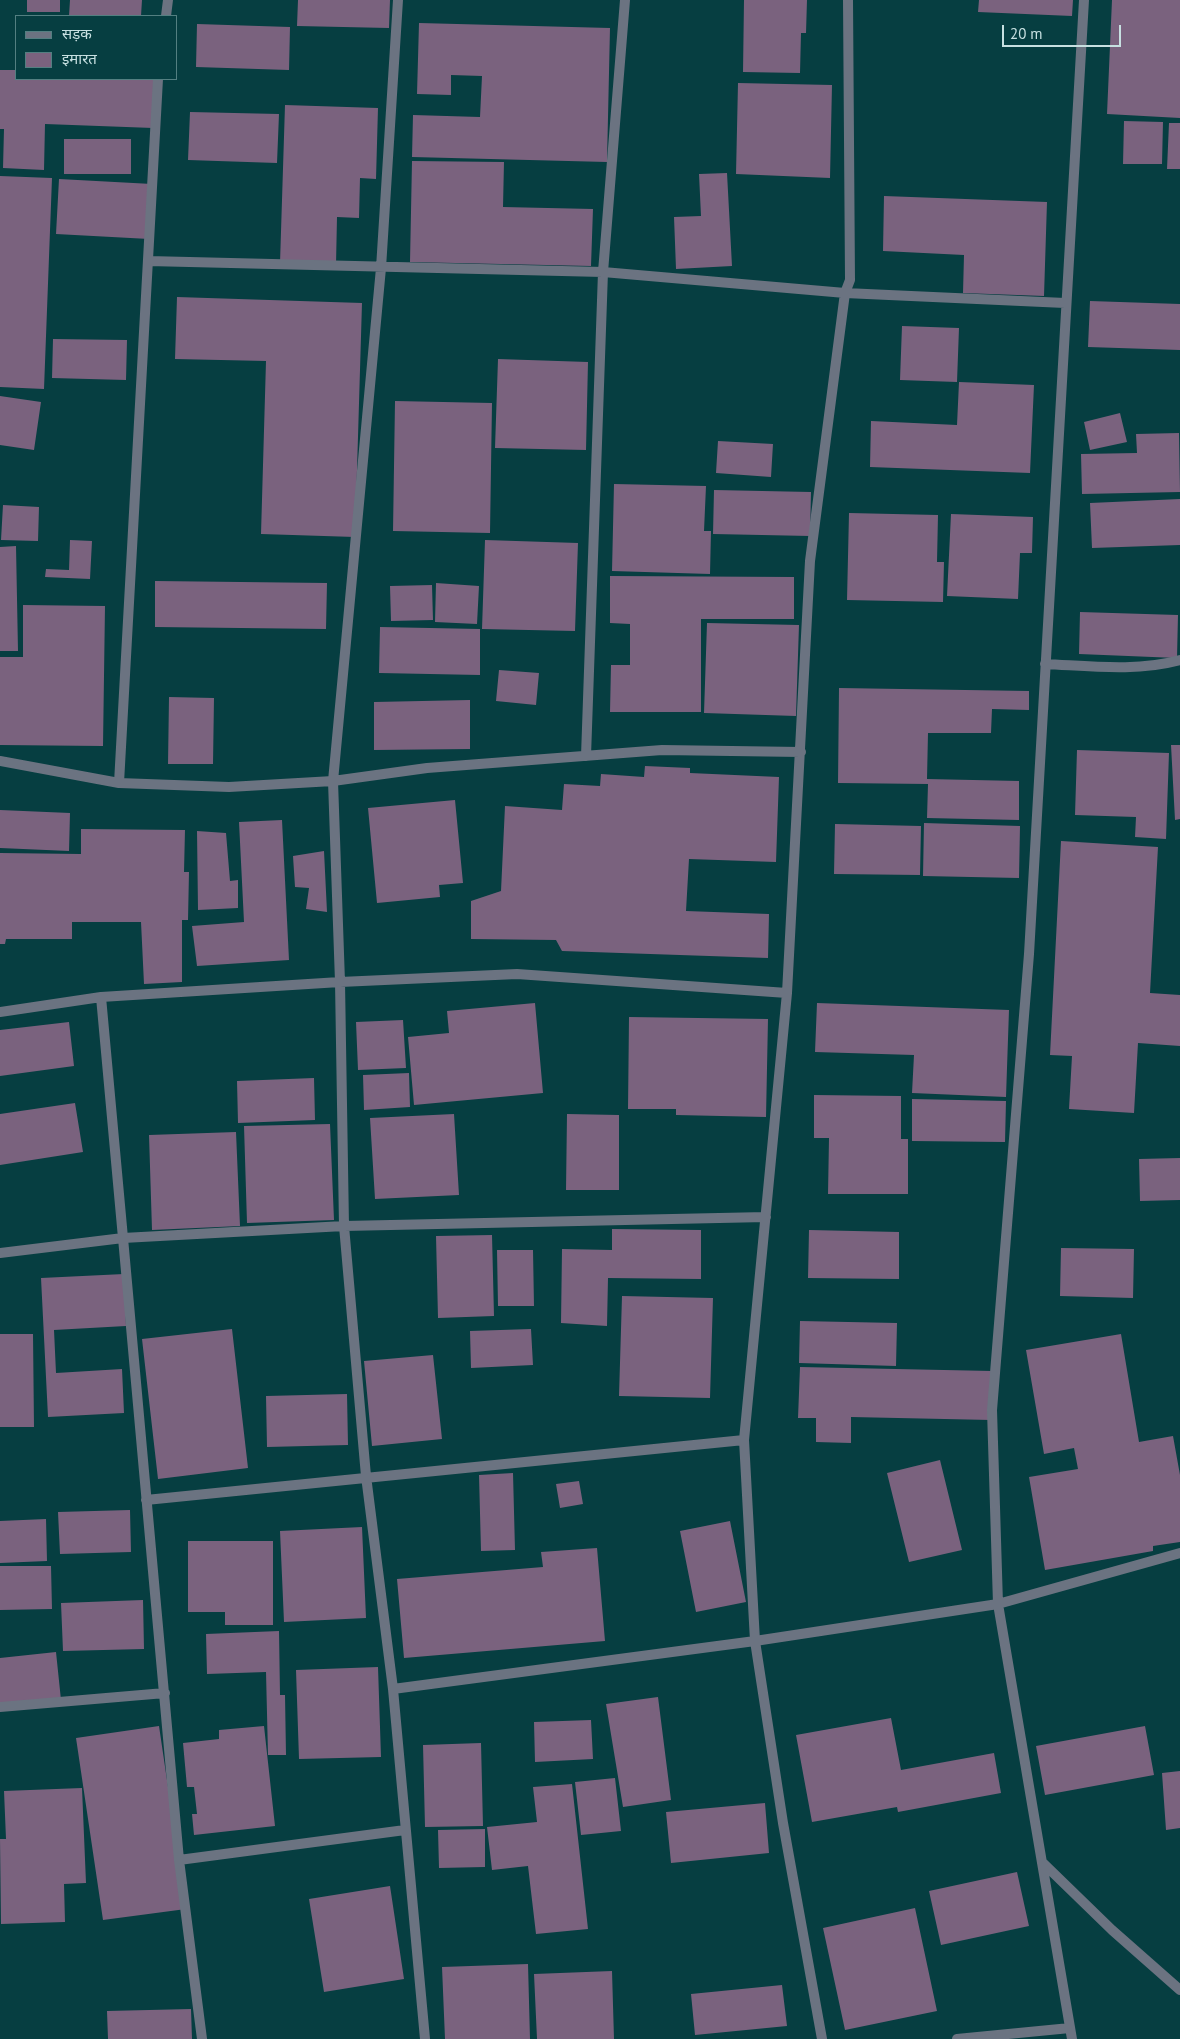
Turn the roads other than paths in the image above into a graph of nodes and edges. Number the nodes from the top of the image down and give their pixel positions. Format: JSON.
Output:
{"nodes":[{"id":1,"x":168,"y":0,"type":"edge"},
{"id":2,"x":398,"y":0,"type":"edge"},
{"id":3,"x":625,"y":0,"type":"edge"},
{"id":4,"x":848,"y":0,"type":"edge"},
{"id":5,"x":1084,"y":0,"type":"edge"},
{"id":6,"x":166,"y":15,"type":"edge"},
{"id":7,"x":158,"y":80,"type":"edge"},
{"id":8,"x":148,"y":261,"type":"junction"},
{"id":9,"x":381,"y":268,"type":"junction"},
{"id":10,"x":603,"y":272,"type":"junction"},
{"id":11,"x":845,"y":294,"type":"junction"},
{"id":12,"x":1066,"y":303,"type":"junction"},
{"id":13,"x":1180,"y":660,"type":"edge"},
{"id":14,"x":1045,"y":664,"type":"junction"},
{"id":15,"x":801,"y":752,"type":"junction"},
{"id":16,"x":586,"y":756,"type":"junction"},
{"id":17,"x":0,"y":761,"type":"edge"},
{"id":18,"x":333,"y":781,"type":"junction"},
{"id":19,"x":119,"y":783,"type":"junction"},
{"id":20,"x":340,"y":982,"type":"junction"},
{"id":21,"x":787,"y":993,"type":"junction"},
{"id":22,"x":100,"y":997,"type":"junction"},
{"id":23,"x":0,"y":1012,"type":"edge"},
{"id":24,"x":766,"y":1217,"type":"junction"},
{"id":25,"x":344,"y":1226,"type":"junction"},
{"id":26,"x":122,"y":1238,"type":"junction"},
{"id":27,"x":0,"y":1254,"type":"edge"},
{"id":28,"x":744,"y":1440,"type":"junction"},
{"id":29,"x":366,"y":1476,"type":"junction"},
{"id":30,"x":146,"y":1500,"type":"junction"},
{"id":31,"x":1180,"y":1553,"type":"edge"},
{"id":32,"x":998,"y":1604,"type":"junction"},
{"id":33,"x":755,"y":1641,"type":"junction"},
{"id":34,"x":392,"y":1689,"type":"junction"},
{"id":35,"x":165,"y":1693,"type":"junction"},
{"id":36,"x":0,"y":1707,"type":"edge"},
{"id":37,"x":405,"y":1830,"type":"junction"},
{"id":38,"x":180,"y":1860,"type":"junction"},
{"id":39,"x":1042,"y":1862,"type":"junction"},
{"id":40,"x":1180,"y":1990,"type":"edge"},
{"id":41,"x":1070,"y":2028,"type":"junction"},
{"id":42,"x":202,"y":2039,"type":"edge"},
{"id":43,"x":425,"y":2039,"type":"edge"},
{"id":44,"x":822,"y":2039,"type":"edge"},
{"id":45,"x":957,"y":2039,"type":"edge"},
{"id":46,"x":1072,"y":2039,"type":"edge"}],
"edges":[{"from":1,"to":6,"type":"street"},
{"from":2,"to":9,"type":"street"},
{"from":3,"to":10,"type":"street"},
{"from":4,"to":11,"type":"street"},
{"from":5,"to":12,"type":"street"},
{"from":7,"to":8,"type":"street"},
{"from":8,"to":9,"type":"street"},
{"from":8,"to":19,"type":"street"},
{"from":9,"to":10,"type":"street"},
{"from":9,"to":18,"type":"street"},
{"from":10,"to":11,"type":"street"},
{"from":10,"to":16,"type":"street"},
{"from":11,"to":12,"type":"street"},
{"from":11,"to":15,"type":"street"},
{"from":12,"to":14,"type":"street"},
{"from":13,"to":14,"type":"street"},
{"from":14,"to":32,"type":"street"},
{"from":15,"to":16,"type":"street"},
{"from":15,"to":21,"type":"street"},
{"from":16,"to":18,"type":"street"},
{"from":17,"to":19,"type":"street"},
{"from":18,"to":19,"type":"street"},
{"from":18,"to":20,"type":"street"},
{"from":20,"to":21,"type":"street"},
{"from":20,"to":22,"type":"street"},
{"from":20,"to":25,"type":"street"},
{"from":21,"to":24,"type":"street"},
{"from":22,"to":23,"type":"street"},
{"from":22,"to":26,"type":"street"},
{"from":24,"to":25,"type":"street"},
{"from":24,"to":28,"type":"street"},
{"from":25,"to":26,"type":"street"},
{"from":25,"to":29,"type":"street"},
{"from":26,"to":27,"type":"street"},
{"from":26,"to":30,"type":"street"},
{"from":28,"to":29,"type":"street"},
{"from":28,"to":33,"type":"street"},
{"from":29,"to":30,"type":"street"},
{"from":29,"to":34,"type":"street"},
{"from":30,"to":35,"type":"street"},
{"from":31,"to":32,"type":"street"},
{"from":32,"to":33,"type":"street"},
{"from":32,"to":39,"type":"street"},
{"from":33,"to":34,"type":"street"},
{"from":33,"to":44,"type":"street"},
{"from":34,"to":37,"type":"street"},
{"from":35,"to":36,"type":"street"},
{"from":35,"to":38,"type":"street"},
{"from":37,"to":38,"type":"street"},
{"from":37,"to":43,"type":"street"},
{"from":38,"to":42,"type":"street"},
{"from":39,"to":40,"type":"street"},
{"from":39,"to":41,"type":"street"},
{"from":41,"to":45,"type":"street"},
{"from":41,"to":46,"type":"street"}]}
